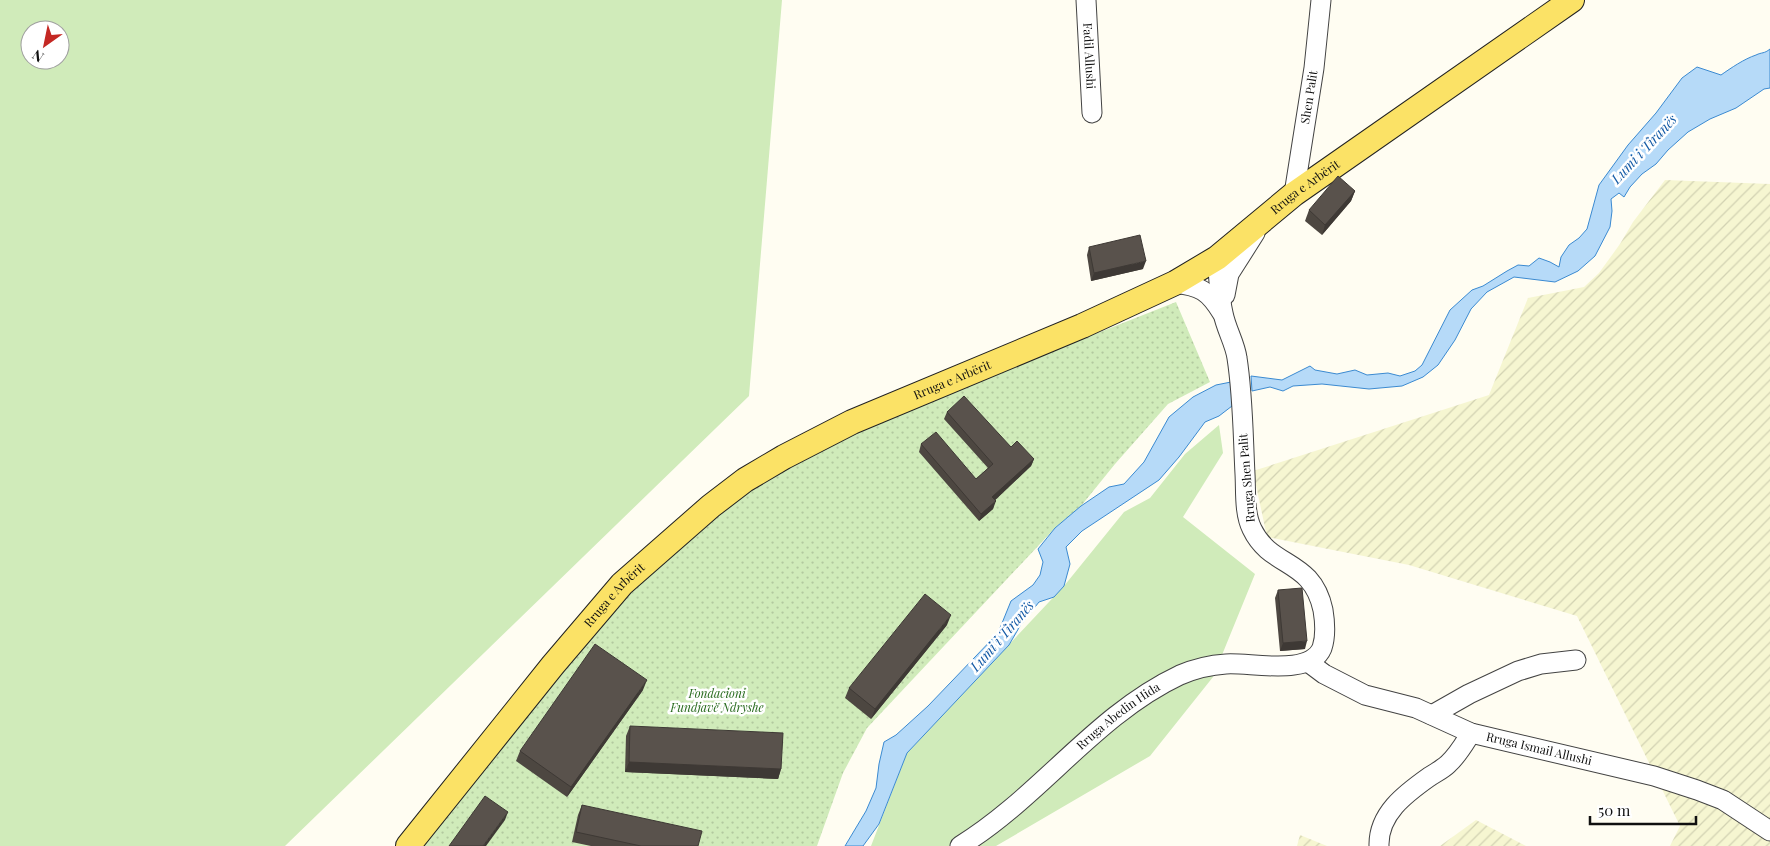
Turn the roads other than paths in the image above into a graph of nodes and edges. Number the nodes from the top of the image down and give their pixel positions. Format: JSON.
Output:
{"nodes":[{"id":1,"x":1086,"y":0,"type":"edge"},
{"id":2,"x":1321,"y":0,"type":"edge"},
{"id":3,"x":1572,"y":0,"type":"edge"},
{"id":4,"x":1092,"y":113,"type":"dead end"},
{"id":5,"x":1294,"y":194,"type":"junction"},
{"id":6,"x":1264,"y":219,"type":"junction"},
{"id":7,"x":1217,"y":258,"type":"junction"},
{"id":8,"x":1175,"y":283,"type":"junction"},
{"id":9,"x":1222,"y":313,"type":"junction"},
{"id":10,"x":1576,"y":660,"type":"dead end"},
{"id":11,"x":1308,"y":662,"type":"junction"},
{"id":12,"x":1432,"y":715,"type":"junction"},
{"id":13,"x":1471,"y":733,"type":"junction"},
{"id":14,"x":1770,"y":831,"type":"edge"},
{"id":15,"x":408,"y":846,"type":"edge"},
{"id":16,"x":960,"y":846,"type":"edge"},
{"id":17,"x":1379,"y":846,"type":"edge"}],
"edges":[{"from":1,"to":4,"type":"street","name":"Fadil Allushi"},
{"from":2,"to":5,"type":"street","name":"Shen Palit"},
{"from":3,"to":5,"type":"main road","name":"Rruga e Arbërit"},
{"from":5,"to":6,"type":"main road","name":"Rruga e Arbërit"},
{"from":6,"to":7,"type":"main road","name":"Rruga e Arbërit"},
{"from":6,"to":9,"type":"street"},
{"from":7,"to":8,"type":"main road","name":"Rruga e Arbërit"},
{"from":7,"to":9,"type":"street","name":"Rruga Shen Palit"},
{"from":8,"to":9,"type":"street"},
{"from":8,"to":15,"type":"main road","name":"Rruga e Arbërit"},
{"from":9,"to":11,"type":"street","name":"Rruga Shen Palit"},
{"from":10,"to":12,"type":"street"},
{"from":11,"to":12,"type":"street","name":"Rruga Ismail Allushi"},
{"from":11,"to":16,"type":"street","name":"Rruga Abedin Hida"},
{"from":12,"to":13,"type":"street","name":"Rruga Ismail Allushi"},
{"from":13,"to":14,"type":"street","name":"Rruga Ismail Allushi"},
{"from":13,"to":17,"type":"street"}]}
